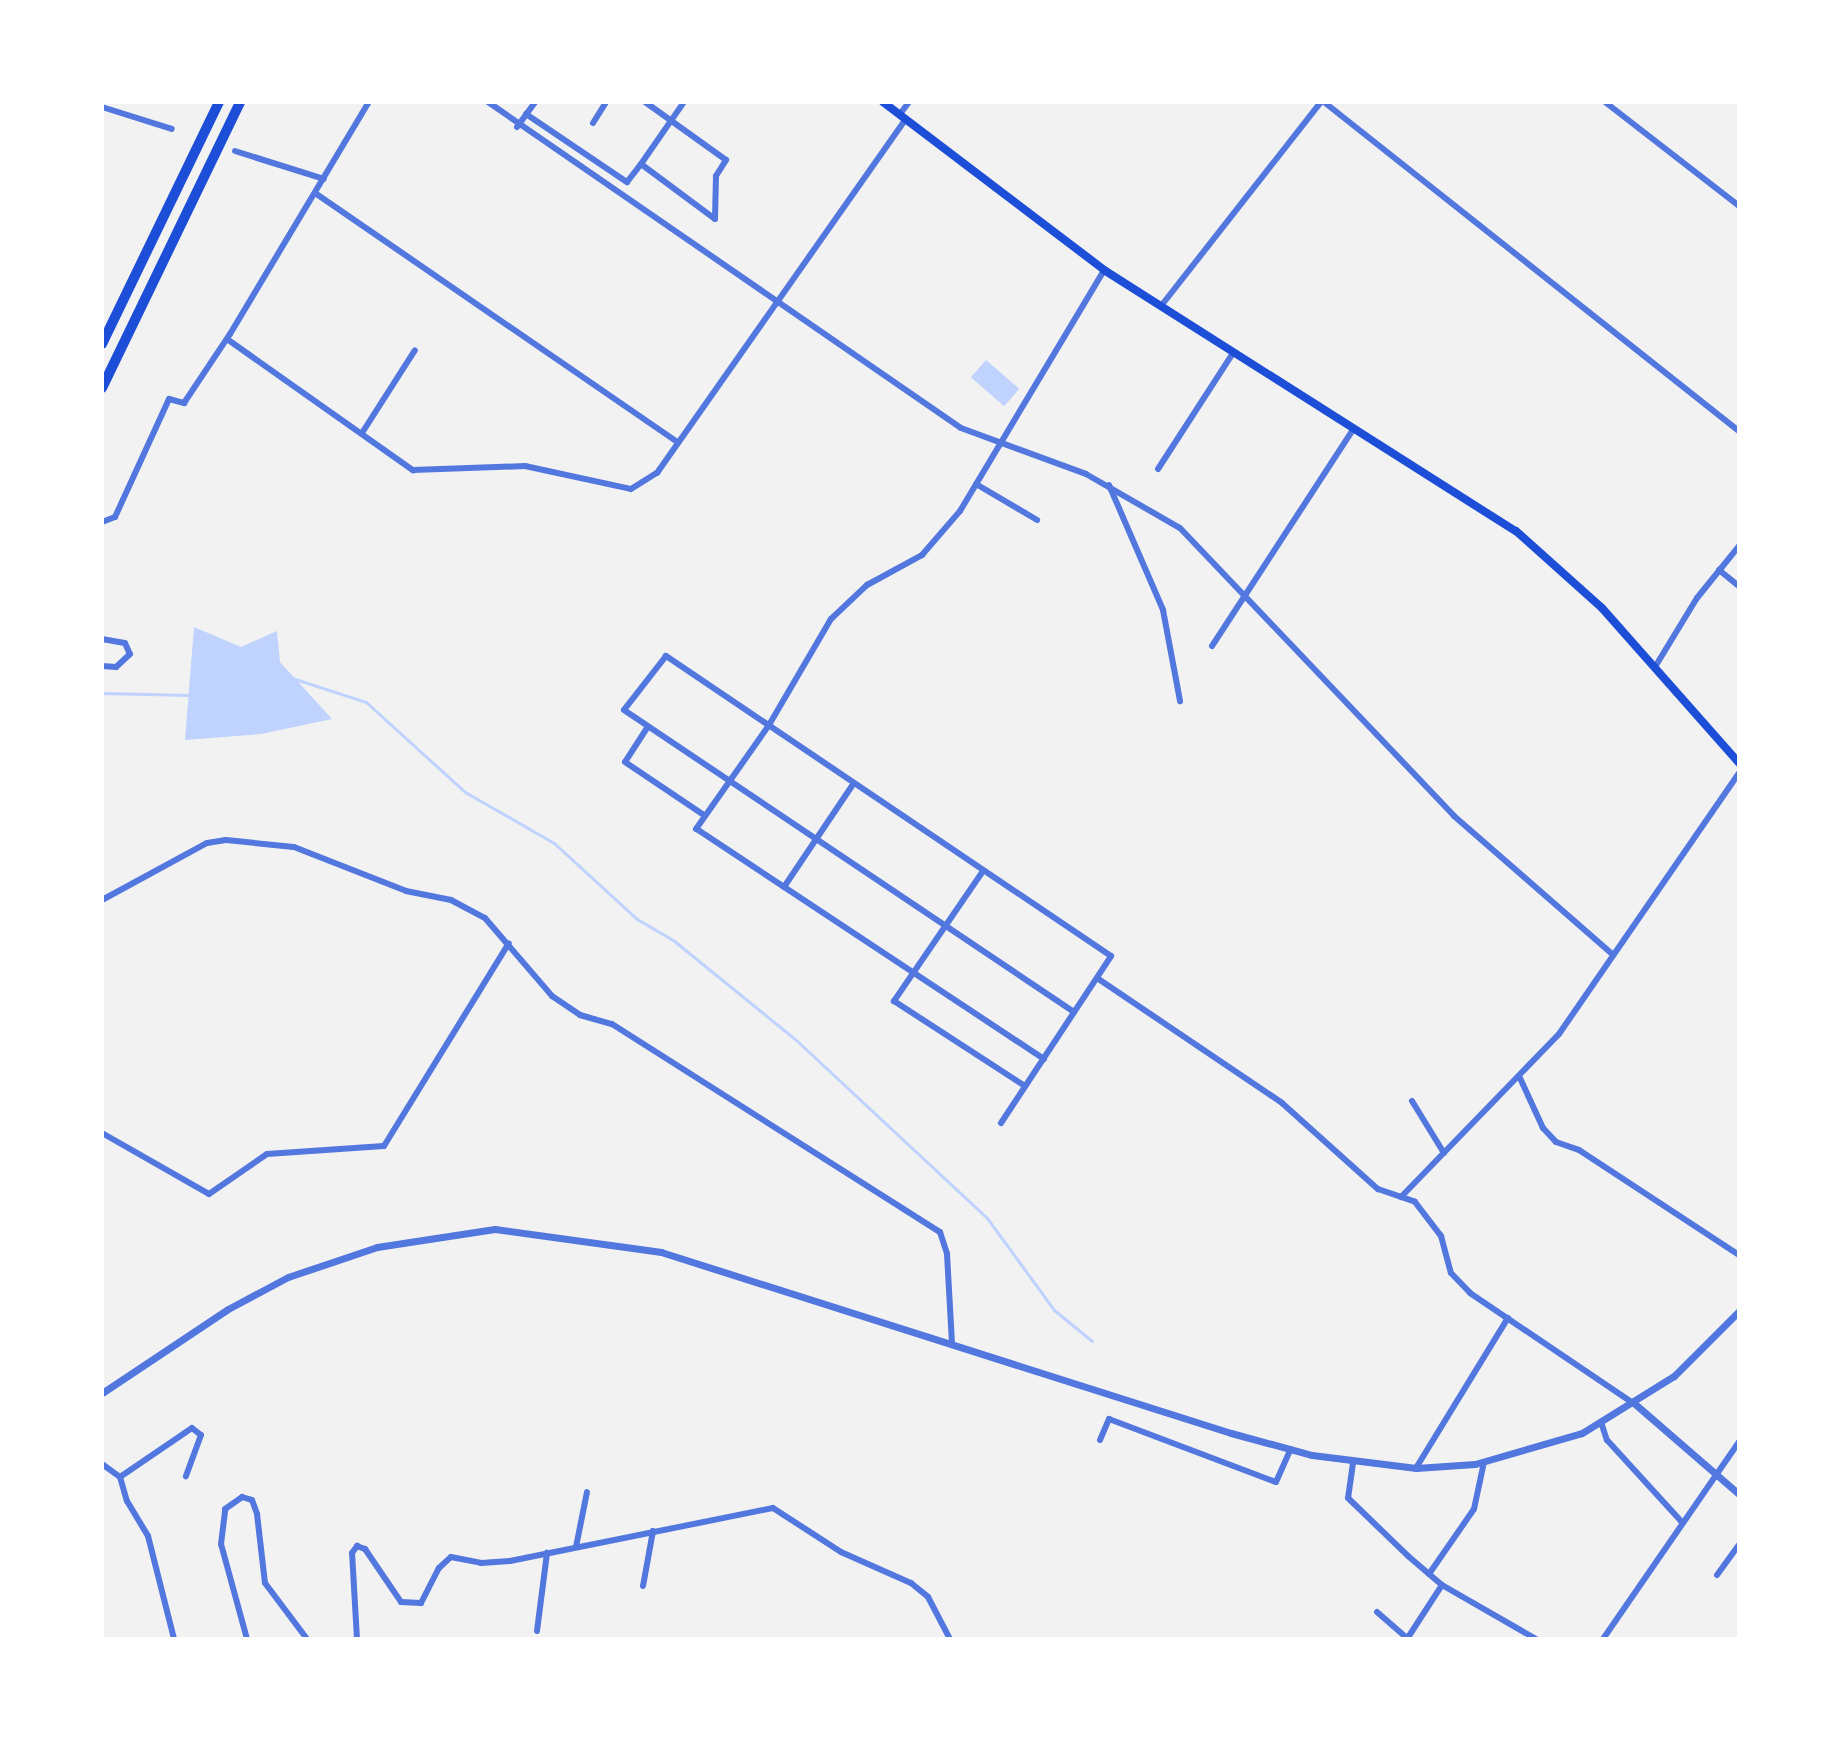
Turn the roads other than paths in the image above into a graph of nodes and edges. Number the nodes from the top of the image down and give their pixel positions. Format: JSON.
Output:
{"nodes":[{"id":1,"x":219,"y":102,"type":"edge"},
{"id":2,"x":240,"y":102,"type":"edge"},
{"id":3,"x":369,"y":102,"type":"edge"},
{"id":4,"x":488,"y":102,"type":"edge"},
{"id":5,"x":535,"y":102,"type":"edge"},
{"id":6,"x":606,"y":102,"type":"edge"},
{"id":7,"x":645,"y":102,"type":"edge"},
{"id":8,"x":684,"y":102,"type":"edge"},
{"id":9,"x":883,"y":102,"type":"edge"},
{"id":10,"x":909,"y":102,"type":"edge"},
{"id":11,"x":1322,"y":102,"type":"edge"},
{"id":12,"x":1605,"y":102,"type":"edge"},
{"id":13,"x":102,"y":107,"type":"edge"},
{"id":14,"x":526,"y":114,"type":"junction"},
{"id":15,"x":903,"y":117,"type":"junction"},
{"id":16,"x":674,"y":119,"type":"junction"},
{"id":17,"x":593,"y":123,"type":"dead end"},
{"id":18,"x":517,"y":127,"type":"junction"},
{"id":19,"x":172,"y":129,"type":"dead end"},
{"id":20,"x":235,"y":151,"type":"dead end"},
{"id":21,"x":641,"y":164,"type":"junction"},
{"id":22,"x":324,"y":179,"type":"junction"},
{"id":23,"x":315,"y":193,"type":"junction"},
{"id":24,"x":1739,"y":206,"type":"edge"},
{"id":25,"x":1104,"y":270,"type":"junction"},
{"id":26,"x":774,"y":302,"type":"junction"},
{"id":27,"x":1161,"y":306,"type":"junction"},
{"id":28,"x":227,"y":339,"type":"junction"},
{"id":29,"x":102,"y":344,"type":"edge"},
{"id":30,"x":415,"y":350,"type":"dead end"},
{"id":31,"x":1233,"y":353,"type":"junction"},
{"id":32,"x":102,"y":388,"type":"edge"},
{"id":33,"x":1354,"y":428,"type":"junction"},
{"id":34,"x":1739,"y":431,"type":"edge"},
{"id":35,"x":362,"y":433,"type":"junction"},
{"id":36,"x":677,"y":442,"type":"junction"},
{"id":37,"x":1000,"y":442,"type":"junction"},
{"id":38,"x":1158,"y":469,"type":"dead end"},
{"id":39,"x":976,"y":484,"type":"junction"},
{"id":40,"x":1109,"y":485,"type":"junction"},
{"id":41,"x":1037,"y":520,"type":"dead end"},
{"id":42,"x":102,"y":522,"type":"edge"},
{"id":43,"x":1739,"y":546,"type":"edge"},
{"id":44,"x":1719,"y":570,"type":"junction"},
{"id":45,"x":1739,"y":586,"type":"edge"},
{"id":46,"x":1246,"y":600,"type":"junction"},
{"id":47,"x":102,"y":639,"type":"edge"},
{"id":48,"x":1212,"y":646,"type":"dead end"},
{"id":49,"x":102,"y":666,"type":"edge"},
{"id":50,"x":1655,"y":667,"type":"junction"},
{"id":51,"x":1180,"y":701,"type":"dead end"},
{"id":52,"x":769,"y":725,"type":"junction"},
{"id":53,"x":647,"y":728,"type":"junction"},
{"id":54,"x":1739,"y":763,"type":"edge"},
{"id":55,"x":1739,"y":773,"type":"edge"},
{"id":56,"x":730,"y":781,"type":"junction"},
{"id":57,"x":854,"y":783,"type":"junction"},
{"id":58,"x":704,"y":815,"type":"junction"},
{"id":59,"x":815,"y":839,"type":"junction"},
{"id":60,"x":983,"y":871,"type":"junction"},
{"id":61,"x":784,"y":887,"type":"junction"},
{"id":62,"x":102,"y":900,"type":"edge"},
{"id":63,"x":946,"y":928,"type":"junction"},
{"id":64,"x":509,"y":943,"type":"junction"},
{"id":65,"x":1611,"y":953,"type":"junction"},
{"id":66,"x":914,"y":973,"type":"junction"},
{"id":67,"x":1097,"y":978,"type":"junction"},
{"id":68,"x":1074,"y":1012,"type":"junction"},
{"id":69,"x":1044,"y":1059,"type":"junction"},
{"id":70,"x":1520,"y":1078,"type":"junction"},
{"id":71,"x":1025,"y":1086,"type":"junction"},
{"id":72,"x":1412,"y":1101,"type":"dead end"},
{"id":73,"x":1001,"y":1123,"type":"dead end"},
{"id":74,"x":102,"y":1133,"type":"edge"},
{"id":75,"x":1444,"y":1153,"type":"junction"},
{"id":76,"x":1401,"y":1197,"type":"junction"},
{"id":77,"x":1739,"y":1255,"type":"edge"},
{"id":78,"x":1739,"y":1311,"type":"edge"},
{"id":79,"x":1508,"y":1318,"type":"junction"},
{"id":80,"x":952,"y":1343,"type":"junction"},
{"id":81,"x":102,"y":1393,"type":"edge"},
{"id":82,"x":1635,"y":1404,"type":"junction"},
{"id":83,"x":1601,"y":1422,"type":"junction"},
{"id":84,"x":1100,"y":1440,"type":"dead end"},
{"id":85,"x":1739,"y":1442,"type":"edge"},
{"id":86,"x":1291,"y":1449,"type":"junction"},
{"id":87,"x":1484,"y":1462,"type":"junction"},
{"id":88,"x":1353,"y":1463,"type":"junction"},
{"id":89,"x":102,"y":1464,"type":"edge"},
{"id":90,"x":1416,"y":1468,"type":"junction"},
{"id":91,"x":1714,"y":1473,"type":"junction"},
{"id":92,"x":186,"y":1476,"type":"dead end"},
{"id":93,"x":120,"y":1477,"type":"junction"},
{"id":94,"x":587,"y":1492,"type":"dead end"},
{"id":95,"x":1739,"y":1494,"type":"edge"},
{"id":96,"x":1682,"y":1522,"type":"junction"},
{"id":97,"x":653,"y":1531,"type":"junction"},
{"id":98,"x":1739,"y":1545,"type":"edge"},
{"id":99,"x":576,"y":1547,"type":"junction"},
{"id":100,"x":547,"y":1553,"type":"junction"},
{"id":101,"x":1429,"y":1574,"type":"junction"},
{"id":102,"x":1717,"y":1575,"type":"dead end"},
{"id":103,"x":1442,"y":1585,"type":"junction"},
{"id":104,"x":643,"y":1586,"type":"dead end"},
{"id":105,"x":1377,"y":1612,"type":"dead end"},
{"id":106,"x":537,"y":1631,"type":"dead end"},
{"id":107,"x":174,"y":1639,"type":"edge"},
{"id":108,"x":247,"y":1639,"type":"edge"},
{"id":109,"x":307,"y":1639,"type":"edge"},
{"id":110,"x":357,"y":1639,"type":"edge"},
{"id":111,"x":950,"y":1639,"type":"edge"},
{"id":112,"x":1407,"y":1639,"type":"edge"},
{"id":113,"x":1536,"y":1639,"type":"edge"},
{"id":114,"x":1603,"y":1639,"type":"edge"}],
"edges":[{"from":1,"to":29,"type":"highway"},
{"from":2,"to":32,"type":"highway"},
{"from":3,"to":22,"type":"street"},
{"from":4,"to":18,"type":"street"},
{"from":5,"to":14,"type":"street"},
{"from":6,"to":17,"type":"street"},
{"from":7,"to":16,"type":"street"},
{"from":8,"to":16,"type":"street"},
{"from":9,"to":15,"type":"main road"},
{"from":10,"to":15,"type":"street"},
{"from":11,"to":27,"type":"street"},
{"from":11,"to":34,"type":"street"},
{"from":12,"to":24,"type":"street"},
{"from":13,"to":19,"type":"street"},
{"from":14,"to":18,"type":"street"},
{"from":14,"to":21,"type":"street"},
{"from":15,"to":25,"type":"main road"},
{"from":15,"to":26,"type":"street"},
{"from":16,"to":21,"type":"street"},
{"from":16,"to":21,"type":"street"},
{"from":18,"to":26,"type":"street"},
{"from":20,"to":22,"type":"street"},
{"from":22,"to":23,"type":"street"},
{"from":23,"to":28,"type":"street"},
{"from":23,"to":36,"type":"street"},
{"from":25,"to":27,"type":"main road"},
{"from":25,"to":37,"type":"street"},
{"from":26,"to":36,"type":"street"},
{"from":26,"to":37,"type":"street"},
{"from":27,"to":31,"type":"main road"},
{"from":28,"to":35,"type":"street"},
{"from":28,"to":42,"type":"street"},
{"from":30,"to":35,"type":"street"},
{"from":31,"to":33,"type":"main road"},
{"from":31,"to":38,"type":"street"},
{"from":33,"to":46,"type":"street"},
{"from":33,"to":50,"type":"main road"},
{"from":35,"to":36,"type":"street"},
{"from":37,"to":39,"type":"street"},
{"from":37,"to":40,"type":"street"},
{"from":39,"to":41,"type":"street"},
{"from":39,"to":52,"type":"street"},
{"from":40,"to":46,"type":"street"},
{"from":40,"to":51,"type":"street"},
{"from":43,"to":44,"type":"street"},
{"from":44,"to":45,"type":"street"},
{"from":44,"to":50,"type":"street"},
{"from":46,"to":48,"type":"street"},
{"from":46,"to":65,"type":"street"},
{"from":47,"to":49,"type":"street"},
{"from":50,"to":54,"type":"main road"},
{"from":52,"to":53,"type":"street"},
{"from":52,"to":56,"type":"street"},
{"from":52,"to":57,"type":"street"},
{"from":53,"to":56,"type":"street"},
{"from":53,"to":58,"type":"street"},
{"from":55,"to":65,"type":"street"},
{"from":56,"to":58,"type":"street"},
{"from":56,"to":59,"type":"street"},
{"from":57,"to":59,"type":"street"},
{"from":57,"to":60,"type":"street"},
{"from":58,"to":61,"type":"street"},
{"from":59,"to":61,"type":"street"},
{"from":59,"to":63,"type":"street"},
{"from":60,"to":63,"type":"street"},
{"from":60,"to":67,"type":"street"},
{"from":61,"to":66,"type":"street"},
{"from":62,"to":64,"type":"street"},
{"from":63,"to":66,"type":"street"},
{"from":63,"to":68,"type":"street"},
{"from":64,"to":74,"type":"street"},
{"from":64,"to":80,"type":"street"},
{"from":65,"to":70,"type":"street"},
{"from":66,"to":69,"type":"street"},
{"from":66,"to":71,"type":"street"},
{"from":67,"to":68,"type":"street"},
{"from":67,"to":76,"type":"street"},
{"from":68,"to":69,"type":"street"},
{"from":69,"to":71,"type":"street"},
{"from":70,"to":75,"type":"street"},
{"from":70,"to":77,"type":"street"},
{"from":71,"to":73,"type":"street"},
{"from":72,"to":75,"type":"street"},
{"from":75,"to":76,"type":"street"},
{"from":76,"to":79,"type":"street"},
{"from":78,"to":82,"type":"street"},
{"from":79,"to":82,"type":"street"},
{"from":79,"to":90,"type":"street"},
{"from":80,"to":81,"type":"street"},
{"from":80,"to":86,"type":"street"},
{"from":82,"to":83,"type":"street"},
{"from":82,"to":91,"type":"street"},
{"from":83,"to":87,"type":"street"},
{"from":83,"to":96,"type":"street"},
{"from":84,"to":86,"type":"street"},
{"from":85,"to":91,"type":"street"},
{"from":86,"to":88,"type":"street"},
{"from":87,"to":90,"type":"street"},
{"from":87,"to":101,"type":"street"},
{"from":88,"to":90,"type":"street"},
{"from":88,"to":101,"type":"street"},
{"from":89,"to":93,"type":"street"},
{"from":91,"to":95,"type":"street"},
{"from":91,"to":96,"type":"street"},
{"from":92,"to":93,"type":"street"},
{"from":93,"to":107,"type":"street"},
{"from":94,"to":99,"type":"street"},
{"from":96,"to":114,"type":"street"},
{"from":97,"to":99,"type":"street"},
{"from":97,"to":104,"type":"street"},
{"from":97,"to":111,"type":"street"},
{"from":98,"to":102,"type":"street"},
{"from":99,"to":100,"type":"street"},
{"from":100,"to":106,"type":"street"},
{"from":100,"to":110,"type":"street"},
{"from":101,"to":103,"type":"street"},
{"from":103,"to":112,"type":"street"},
{"from":103,"to":113,"type":"street"},
{"from":105,"to":112,"type":"street"},
{"from":108,"to":109,"type":"street"}]}
